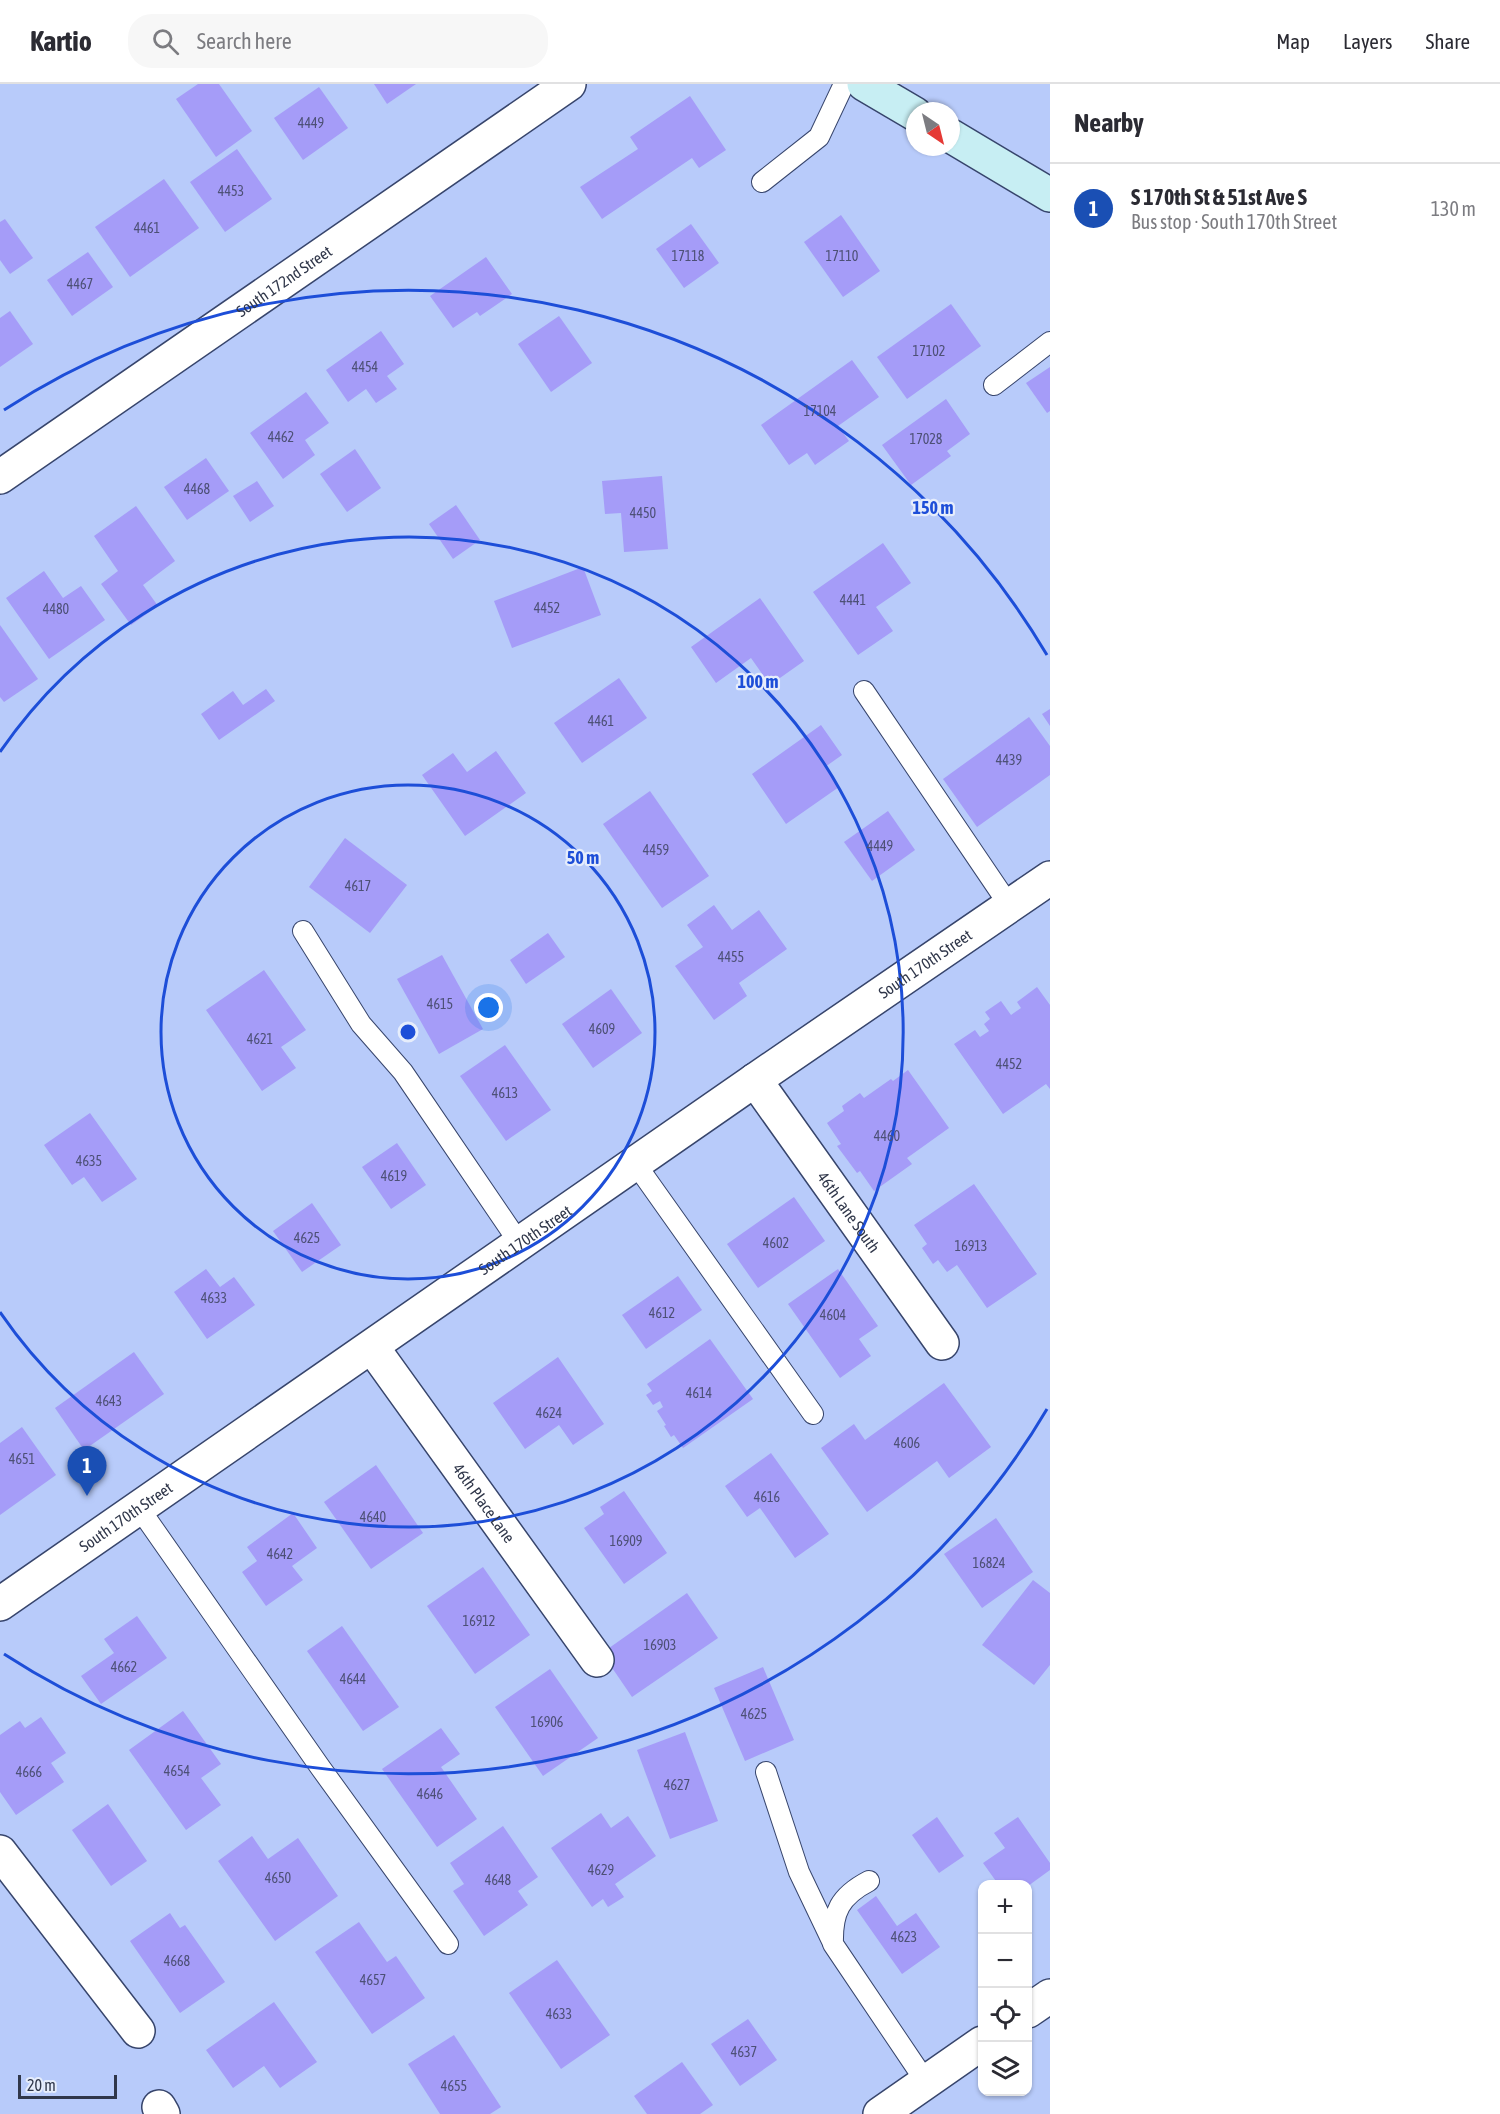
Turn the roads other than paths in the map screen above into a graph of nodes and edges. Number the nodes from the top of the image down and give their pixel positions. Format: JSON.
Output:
{"nodes":[{"id":1,"x":569,"y":84,"type":"edge"},
{"id":2,"x":844,"y":84,"type":"edge"},
{"id":3,"x":864,"y":84,"type":"edge"},
{"id":4,"x":906,"y":109,"type":"edge"},
{"id":5,"x":960,"y":141,"type":"edge"},
{"id":6,"x":762,"y":182,"type":"dead end"},
{"id":7,"x":1050,"y":195,"type":"edge"},
{"id":8,"x":1050,"y":342,"type":"edge"},
{"id":9,"x":994,"y":385,"type":"dead end"},
{"id":10,"x":0,"y":477,"type":"edge"},
{"id":11,"x":864,"y":691,"type":"dead end"},
{"id":12,"x":1050,"y":878,"type":"edge"},
{"id":13,"x":1009,"y":905,"type":"junction"},
{"id":14,"x":303,"y":931,"type":"dead end"},
{"id":15,"x":755,"y":1080,"type":"junction"},
{"id":16,"x":635,"y":1163,"type":"junction"},
{"id":17,"x":520,"y":1244,"type":"junction"},
{"id":18,"x":942,"y":1343,"type":"dead end"},
{"id":19,"x":372,"y":1347,"type":"junction"},
{"id":20,"x":813,"y":1414,"type":"dead end"},
{"id":21,"x":138,"y":1508,"type":"junction"},
{"id":22,"x":0,"y":1604,"type":"edge"},
{"id":23,"x":597,"y":1660,"type":"dead end"},
{"id":24,"x":766,"y":1772,"type":"dead end"},
{"id":25,"x":0,"y":1852,"type":"edge"},
{"id":26,"x":869,"y":1881,"type":"dead end"},
{"id":27,"x":447,"y":1944,"type":"dead end"},
{"id":28,"x":833,"y":1944,"type":"junction"},
{"id":29,"x":1050,"y":1996,"type":"edge"},
{"id":30,"x":1032,"y":2008,"type":"edge"},
{"id":31,"x":138,"y":2031,"type":"dead end"},
{"id":32,"x":978,"y":2046,"type":"edge"},
{"id":33,"x":926,"y":2082,"type":"junction"},
{"id":34,"x":880,"y":2114,"type":"edge"}],
"edges":[{"from":1,"to":10,"type":"street","name":"South 172nd Street"},
{"from":2,"to":6,"type":"lane"},
{"from":3,"to":4,"type":"main road"},
{"from":5,"to":7,"type":"main road"},
{"from":8,"to":9,"type":"lane"},
{"from":11,"to":13,"type":"lane"},
{"from":12,"to":13,"type":"street","name":"South 170th Street"},
{"from":13,"to":15,"type":"street","name":"South 170th Street"},
{"from":14,"to":17,"type":"lane"},
{"from":15,"to":16,"type":"street","name":"South 170th Street"},
{"from":15,"to":18,"type":"street","name":"46th Lane South"},
{"from":16,"to":17,"type":"street","name":"South 170th Street"},
{"from":16,"to":20,"type":"lane"},
{"from":17,"to":19,"type":"street","name":"South 170th Street"},
{"from":19,"to":21,"type":"street","name":"South 170th Street"},
{"from":19,"to":23,"type":"street","name":"46th Place Lane"},
{"from":21,"to":22,"type":"street","name":"South 170th Street"},
{"from":21,"to":27,"type":"lane"},
{"from":24,"to":28,"type":"lane"},
{"from":25,"to":31,"type":"street"},
{"from":26,"to":28,"type":"lane"},
{"from":28,"to":33,"type":"lane"},
{"from":29,"to":30,"type":"street"},
{"from":32,"to":33,"type":"street"},
{"from":33,"to":34,"type":"street"}]}
